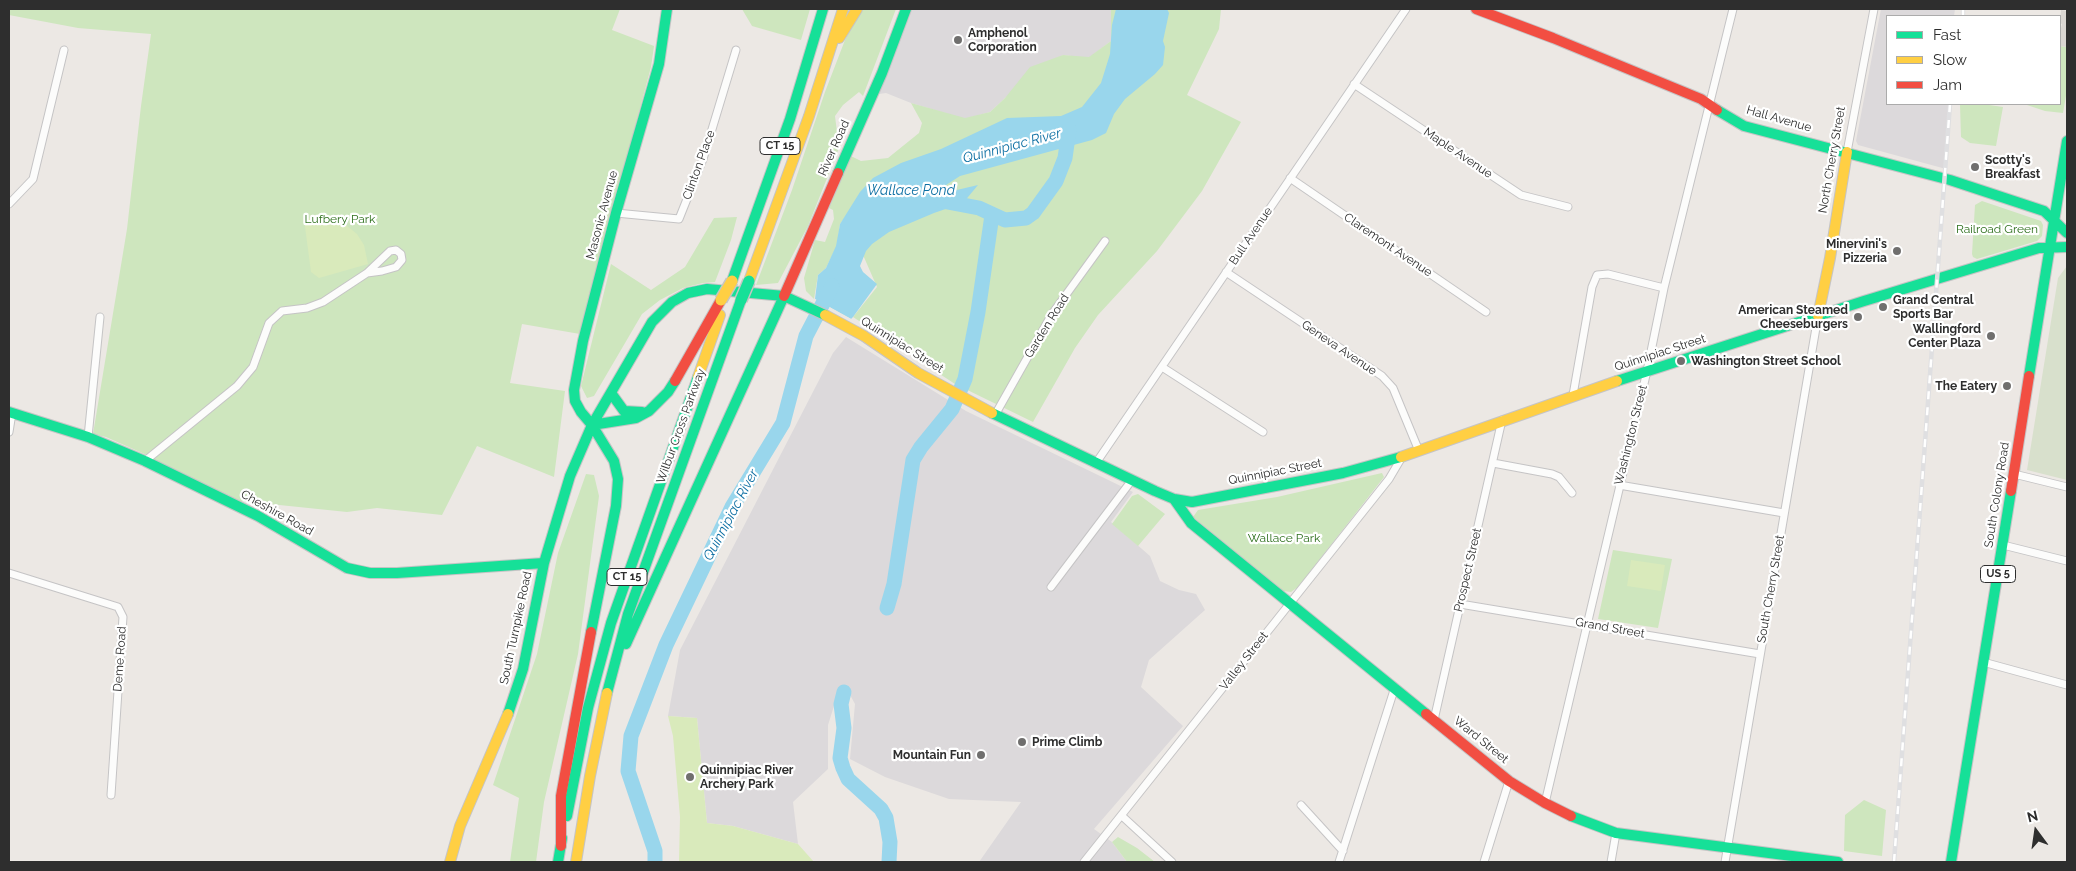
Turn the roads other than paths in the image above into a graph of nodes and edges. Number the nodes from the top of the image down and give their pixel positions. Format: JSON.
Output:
{"nodes":[{"id":1,"x":667,"y":9,"type":"edge"},
{"id":2,"x":823,"y":9,"type":"edge"},
{"id":3,"x":843,"y":9,"type":"edge"},
{"id":4,"x":857,"y":9,"type":"edge"},
{"id":5,"x":906,"y":9,"type":"edge"},
{"id":6,"x":1406,"y":9,"type":"edge"},
{"id":7,"x":1476,"y":9,"type":"edge"},
{"id":8,"x":1733,"y":9,"type":"edge"},
{"id":9,"x":1874,"y":9,"type":"edge"},
{"id":10,"x":64,"y":50,"type":"dead end"},
{"id":11,"x":736,"y":50,"type":"dead end"},
{"id":12,"x":830,"y":54,"type":"junction"},
{"id":13,"x":1354,"y":84,"type":"junction"},
{"id":14,"x":1709,"y":104,"type":"junction"},
{"id":15,"x":2067,"y":141,"type":"edge"},
{"id":16,"x":1847,"y":152,"type":"junction"},
{"id":17,"x":1290,"y":178,"type":"junction"},
{"id":18,"x":9,"y":204,"type":"edge"},
{"id":19,"x":1568,"y":207,"type":"dead end"},
{"id":20,"x":616,"y":213,"type":"junction"},
{"id":21,"x":2054,"y":220,"type":"junction"},
{"id":22,"x":2067,"y":233,"type":"edge"},
{"id":23,"x":1105,"y":241,"type":"dead end"},
{"id":24,"x":2050,"y":246,"type":"junction"},
{"id":25,"x":2067,"y":247,"type":"edge"},
{"id":26,"x":1226,"y":272,"type":"junction"},
{"id":27,"x":367,"y":273,"type":"junction"},
{"id":28,"x":1664,"y":288,"type":"junction"},
{"id":29,"x":784,"y":296,"type":"junction"},
{"id":30,"x":723,"y":300,"type":"junction"},
{"id":31,"x":1486,"y":312,"type":"dead end"},
{"id":32,"x":1818,"y":316,"type":"junction"},
{"id":33,"x":100,"y":317,"type":"dead end"},
{"id":34,"x":1162,"y":367,"type":"junction"},
{"id":35,"x":1647,"y":371,"type":"junction"},
{"id":36,"x":611,"y":392,"type":"junction"},
{"id":37,"x":1573,"y":395,"type":"junction"},
{"id":38,"x":649,"y":411,"type":"junction"},
{"id":39,"x":10,"y":413,"type":"edge"},
{"id":40,"x":994,"y":415,"type":"junction"},
{"id":41,"x":1502,"y":420,"type":"junction"},
{"id":42,"x":592,"y":425,"type":"junction"},
{"id":43,"x":9,"y":432,"type":"edge"},
{"id":44,"x":1263,"y":432,"type":"dead end"},
{"id":45,"x":88,"y":437,"type":"junction"},
{"id":46,"x":1419,"y":451,"type":"junction"},
{"id":47,"x":1402,"y":457,"type":"junction"},
{"id":48,"x":145,"y":461,"type":"junction"},
{"id":49,"x":1096,"y":463,"type":"junction"},
{"id":50,"x":1493,"y":464,"type":"junction"},
{"id":51,"x":2014,"y":474,"type":"junction"},
{"id":52,"x":1132,"y":480,"type":"junction"},
{"id":53,"x":1619,"y":485,"type":"junction"},
{"id":54,"x":2067,"y":487,"type":"edge"},
{"id":55,"x":1572,"y":493,"type":"dead end"},
{"id":56,"x":1174,"y":499,"type":"junction"},
{"id":57,"x":1784,"y":513,"type":"junction"},
{"id":58,"x":2003,"y":545,"type":"junction"},
{"id":59,"x":2067,"y":561,"type":"edge"},
{"id":60,"x":544,"y":563,"type":"junction"},
{"id":61,"x":9,"y":573,"type":"edge"},
{"id":62,"x":1052,"y":587,"type":"dead end"},
{"id":63,"x":1290,"y":602,"type":"junction"},
{"id":64,"x":1460,"y":604,"type":"junction"},
{"id":65,"x":1587,"y":624,"type":"junction"},
{"id":66,"x":1760,"y":654,"type":"junction"},
{"id":67,"x":1984,"y":662,"type":"junction"},
{"id":68,"x":611,"y":675,"type":"junction"},
{"id":69,"x":2067,"y":685,"type":"edge"},
{"id":70,"x":1395,"y":687,"type":"junction"},
{"id":71,"x":1434,"y":720,"type":"junction"},
{"id":72,"x":1509,"y":781,"type":"junction"},
{"id":73,"x":111,"y":795,"type":"dead end"},
{"id":74,"x":1545,"y":803,"type":"junction"},
{"id":75,"x":1301,"y":805,"type":"dead end"},
{"id":76,"x":1122,"y":816,"type":"junction"},
{"id":77,"x":1616,"y":833,"type":"junction"},
{"id":78,"x":561,"y":846,"type":"junction"},
{"id":79,"x":1728,"y":849,"type":"junction"},
{"id":80,"x":1343,"y":851,"type":"junction"},
{"id":81,"x":450,"y":862,"type":"edge"},
{"id":82,"x":558,"y":862,"type":"edge"},
{"id":83,"x":576,"y":862,"type":"edge"},
{"id":84,"x":1084,"y":862,"type":"edge"},
{"id":85,"x":1172,"y":862,"type":"edge"},
{"id":86,"x":1339,"y":862,"type":"edge"},
{"id":87,"x":1484,"y":862,"type":"edge"},
{"id":88,"x":1611,"y":862,"type":"edge"},
{"id":89,"x":1725,"y":862,"type":"edge"},
{"id":90,"x":1838,"y":862,"type":"edge"},
{"id":91,"x":1951,"y":862,"type":"edge"}],
"edges":[{"from":1,"to":20,"type":"main road","name":"Masonic Avenue"},
{"from":2,"to":30,"type":"main road","name":"Wilbur Cross Parkway","number":"CT 15","bridge":true},
{"from":3,"to":12,"type":"main road","name":"Wilbur Cross Parkway","number":"CT 15"},
{"from":4,"to":12,"type":"main road"},
{"from":5,"to":29,"type":"main road","name":"River Road"},
{"from":6,"to":13,"type":"street","name":"Bull Avenue"},
{"from":7,"to":14,"type":"main road","name":"Hall Avenue"},
{"from":8,"to":14,"type":"street","name":"Washington Street"},
{"from":9,"to":16,"type":"street","name":"North Cherry Street"},
{"from":10,"to":18,"type":"street"},
{"from":11,"to":20,"type":"street","name":"Clinton Place"},
{"from":12,"to":68,"type":"main road","name":"Wilbur Cross Parkway","number":"CT 15","bridge":true},
{"from":13,"to":17,"type":"street","name":"Bull Avenue"},
{"from":13,"to":19,"type":"street","name":"Maple Avenue"},
{"from":14,"to":16,"type":"main road","name":"Hall Avenue"},
{"from":14,"to":28,"type":"street","name":"Washington Street"},
{"from":15,"to":21,"type":"main road","number":"US 5"},
{"from":16,"to":21,"type":"main road","name":"Hall Avenue"},
{"from":16,"to":32,"type":"main road","name":"North Cherry Street"},
{"from":17,"to":26,"type":"street","name":"Bull Avenue"},
{"from":17,"to":31,"type":"street","name":"Claremont Avenue"},
{"from":20,"to":42,"type":"main road","name":"Masonic Avenue"},
{"from":21,"to":22,"type":"main road","name":"Hall Avenue"},
{"from":21,"to":24,"type":"main road","name":"South Colony Road","number":"US 5"},
{"from":23,"to":40,"type":"street","name":"Garden Road"},
{"from":24,"to":25,"type":"main road","name":"Quinnipiac Street"},
{"from":24,"to":32,"type":"main road","name":"Quinnipiac Street"},
{"from":24,"to":51,"type":"main road","name":"South Colony Road","number":"US 5"},
{"from":26,"to":34,"type":"street","name":"Bull Avenue"},
{"from":26,"to":46,"type":"street","name":"Geneva Avenue"},
{"from":27,"to":27,"type":"street"},
{"from":27,"to":48,"type":"street"},
{"from":28,"to":35,"type":"street","name":"Washington Street"},
{"from":28,"to":37,"type":"street"},
{"from":29,"to":36,"type":"main road","name":"Quinnipiac Street"},
{"from":29,"to":40,"type":"main road","name":"Quinnipiac Street"},
{"from":29,"to":68,"type":"main road","name":"River Road"},
{"from":30,"to":38,"type":"main road"},
{"from":30,"to":78,"type":"main road","name":"Wilbur Cross Parkway","number":"CT 15"},
{"from":32,"to":35,"type":"main road","name":"Quinnipiac Street"},
{"from":32,"to":57,"type":"street","name":"South Cherry Street"},
{"from":33,"to":45,"type":"street"},
{"from":34,"to":44,"type":"street"},
{"from":34,"to":49,"type":"street","name":"Bull Avenue"},
{"from":35,"to":37,"type":"main road","name":"Quinnipiac Street"},
{"from":35,"to":53,"type":"street","name":"Washington Street"},
{"from":36,"to":38,"type":"main road"},
{"from":36,"to":42,"type":"main road","name":"Quinnipiac Street"},
{"from":37,"to":41,"type":"main road","name":"Quinnipiac Street"},
{"from":38,"to":42,"type":"main road"},
{"from":39,"to":43,"type":"street"},
{"from":39,"to":45,"type":"main road","name":"Cheshire Road"},
{"from":40,"to":49,"type":"main road","name":"Quinnipiac Street"},
{"from":41,"to":46,"type":"main road","name":"Quinnipiac Street"},
{"from":41,"to":50,"type":"street","name":"Prospect Street"},
{"from":42,"to":60,"type":"main road","name":"South Turnpike Road"},
{"from":42,"to":78,"type":"main road","name":"Masonic Avenue"},
{"from":45,"to":48,"type":"main road","name":"Cheshire Road"},
{"from":46,"to":47,"type":"main road","name":"Quinnipiac Street"},
{"from":47,"to":56,"type":"main road","name":"Quinnipiac Street"},
{"from":47,"to":63,"type":"street","name":"Valley Street"},
{"from":48,"to":60,"type":"main road","name":"Cheshire Road"},
{"from":49,"to":52,"type":"main road","name":"Quinnipiac Street"},
{"from":50,"to":55,"type":"street"},
{"from":50,"to":64,"type":"street","name":"Prospect Street"},
{"from":51,"to":54,"type":"street"},
{"from":51,"to":58,"type":"main road","name":"South Colony Road","number":"US 5"},
{"from":52,"to":56,"type":"main road","name":"Quinnipiac Street"},
{"from":52,"to":62,"type":"street"},
{"from":53,"to":57,"type":"street"},
{"from":53,"to":65,"type":"street","name":"Washington Street"},
{"from":56,"to":63,"type":"main road","name":"Ward Street"},
{"from":57,"to":66,"type":"street","name":"South Cherry Street"},
{"from":58,"to":59,"type":"street"},
{"from":58,"to":67,"type":"main road","name":"South Colony Road","number":"US 5"},
{"from":60,"to":81,"type":"main road","name":"South Turnpike Road"},
{"from":61,"to":73,"type":"street","name":"Deme Road"},
{"from":63,"to":70,"type":"main road","name":"Ward Street"},
{"from":63,"to":76,"type":"street","name":"Valley Street"},
{"from":64,"to":65,"type":"street","name":"Grand Street"},
{"from":64,"to":71,"type":"street","name":"Prospect Street"},
{"from":65,"to":66,"type":"street","name":"Grand Street"},
{"from":65,"to":74,"type":"street","name":"Washington Street"},
{"from":66,"to":79,"type":"street","name":"South Cherry Street"},
{"from":67,"to":69,"type":"street"},
{"from":67,"to":91,"type":"main road","name":"South Colony Road","number":"US 5"},
{"from":68,"to":83,"type":"main road","name":"Wilbur Cross Parkway","number":"CT 15"},
{"from":70,"to":71,"type":"main road","name":"Ward Street"},
{"from":70,"to":80,"type":"street"},
{"from":71,"to":72,"type":"main road","name":"Ward Street"},
{"from":72,"to":74,"type":"main road","name":"Ward Street"},
{"from":72,"to":87,"type":"street"},
{"from":74,"to":77,"type":"main road","name":"Ward Street"},
{"from":75,"to":80,"type":"street"},
{"from":76,"to":84,"type":"street","name":"Valley Street"},
{"from":76,"to":85,"type":"street"},
{"from":77,"to":79,"type":"main road","name":"Ward Street"},
{"from":77,"to":88,"type":"street"},
{"from":78,"to":82,"type":"main road","name":"Wilbur Cross Parkway","number":"CT 15"},
{"from":79,"to":89,"type":"street","name":"South Cherry Street"},
{"from":79,"to":90,"type":"main road","name":"Ward Street"},
{"from":80,"to":86,"type":"street"}]}
